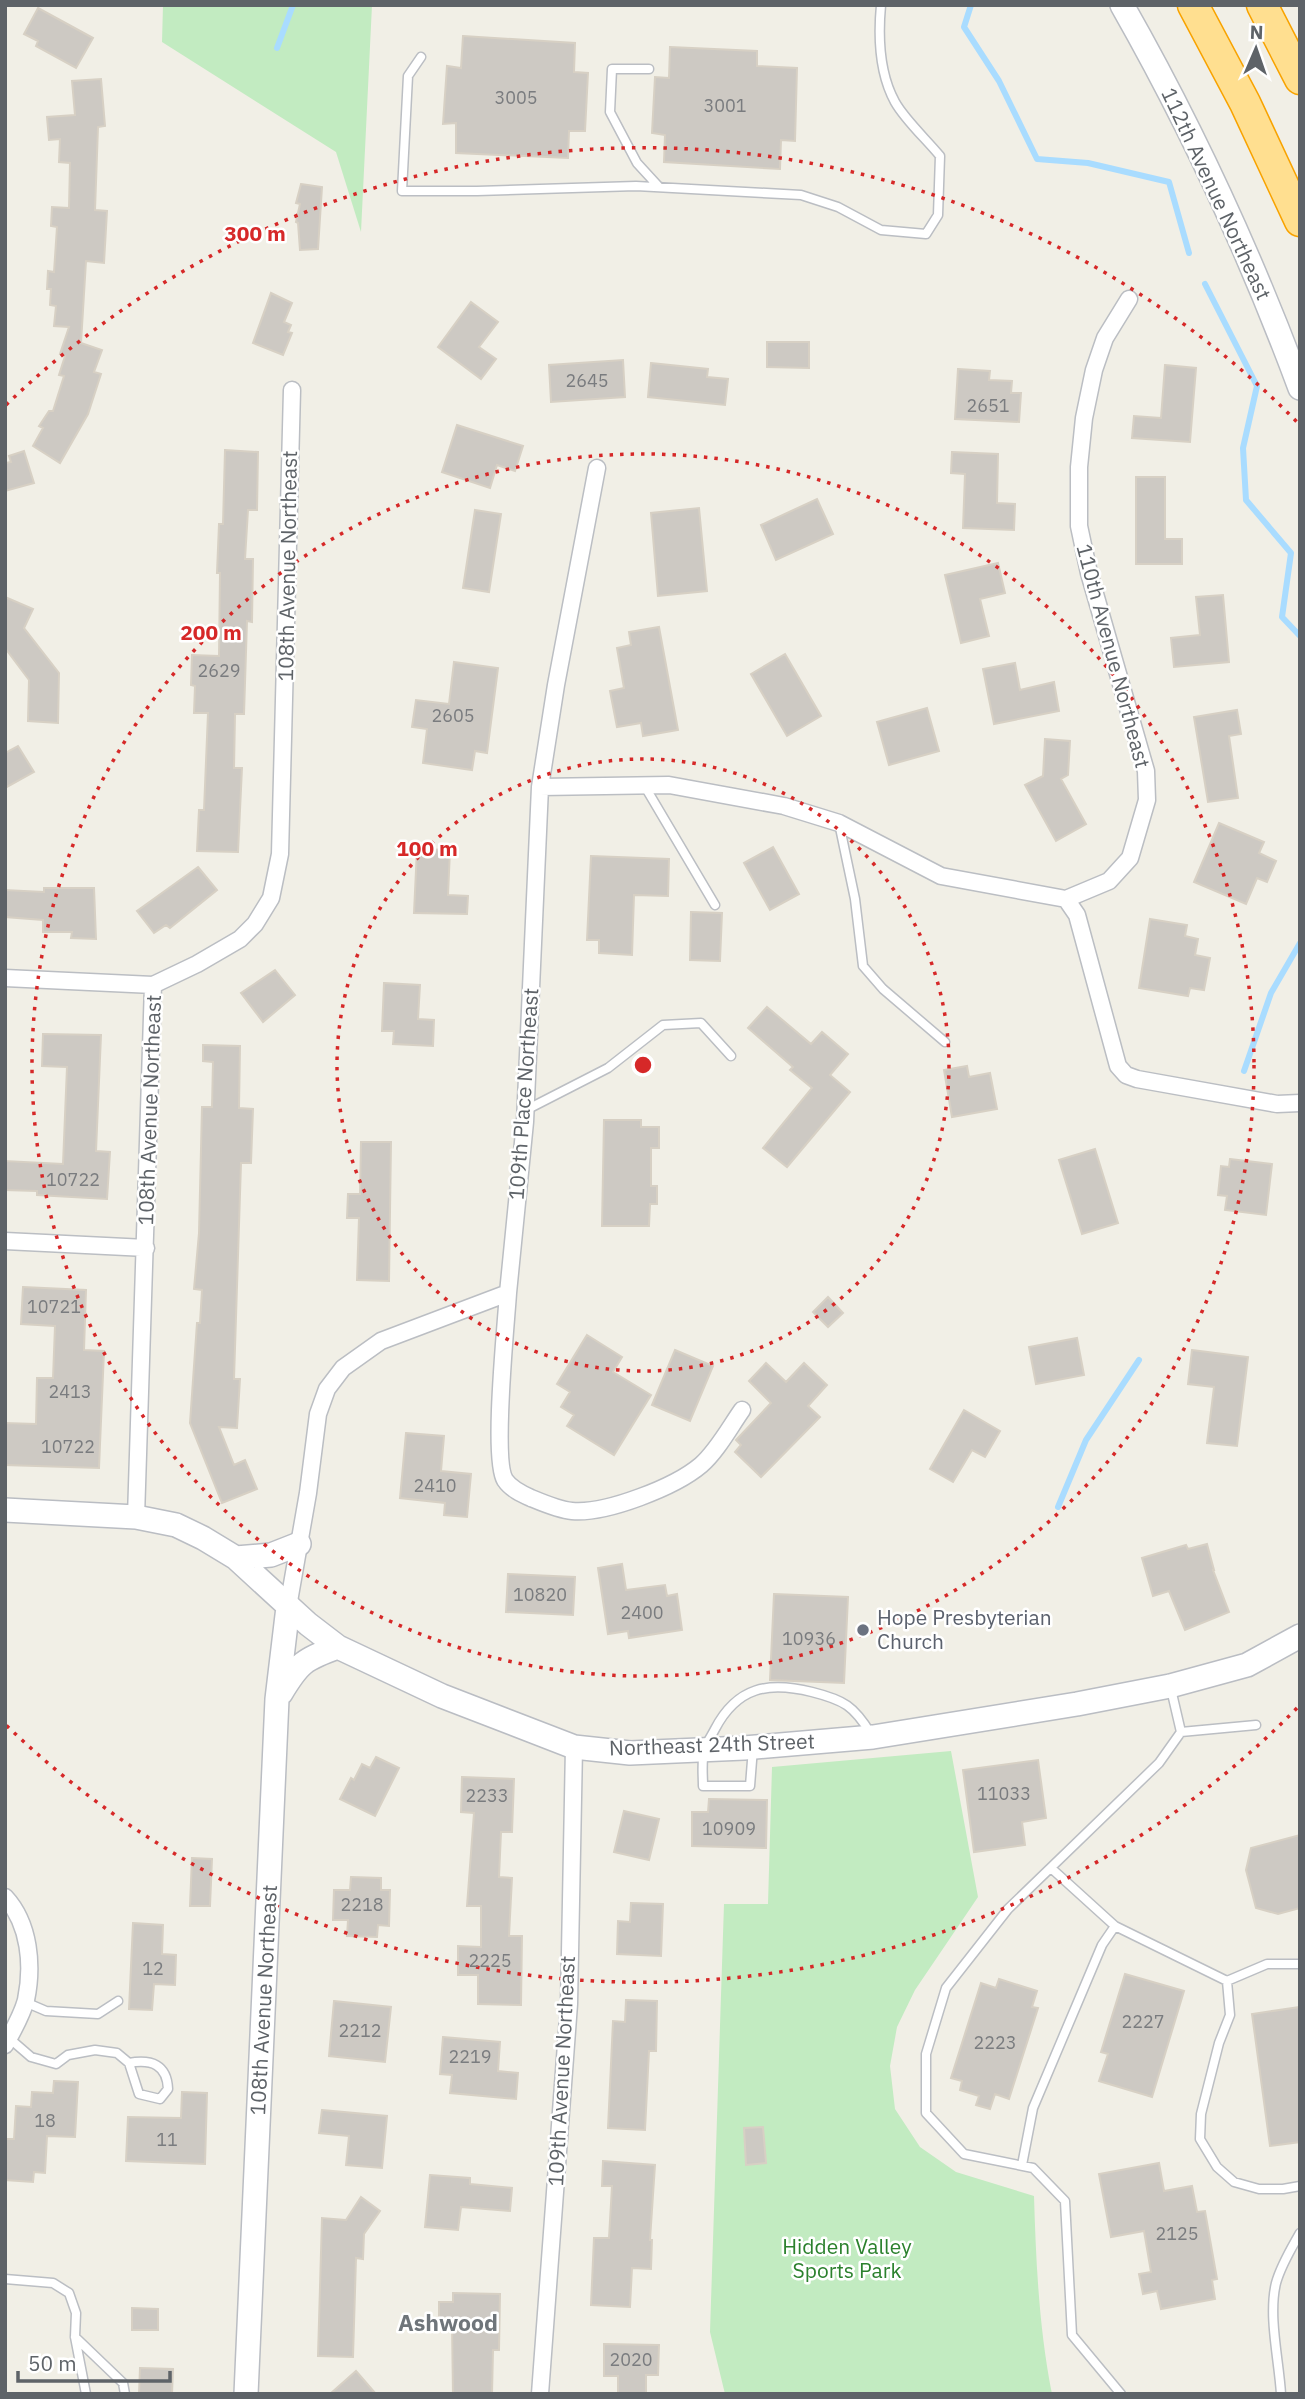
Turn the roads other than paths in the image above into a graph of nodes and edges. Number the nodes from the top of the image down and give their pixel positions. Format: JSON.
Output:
{"nodes":[{"id":1,"x":881,"y":5,"type":"edge"},
{"id":2,"x":1122,"y":5,"type":"edge"},
{"id":3,"x":1193,"y":5,"type":"edge"},
{"id":4,"x":1262,"y":5,"type":"edge"},
{"id":5,"x":421,"y":57,"type":"dead end"},
{"id":6,"x":649,"y":69,"type":"dead end"},
{"id":7,"x":1300,"y":79,"type":"edge"},
{"id":8,"x":659,"y":187,"type":"junction"},
{"id":9,"x":1300,"y":221,"type":"edge"},
{"id":10,"x":1129,"y":299,"type":"dead end"},
{"id":11,"x":1300,"y":388,"type":"edge"},
{"id":12,"x":292,"y":390,"type":"dead end"},
{"id":13,"x":597,"y":468,"type":"dead end"},
{"id":14,"x":645,"y":785,"type":"junction"},
{"id":15,"x":540,"y":787,"type":"junction"},
{"id":16,"x":839,"y":823,"type":"junction"},
{"id":17,"x":1066,"y":899,"type":"junction"},
{"id":18,"x":715,"y":905,"type":"dead end"},
{"id":19,"x":5,"y":978,"type":"edge"},
{"id":20,"x":153,"y":985,"type":"junction"},
{"id":21,"x":945,"y":1042,"type":"dead end"},
{"id":22,"x":731,"y":1056,"type":"dead end"},
{"id":23,"x":1300,"y":1103,"type":"edge"},
{"id":24,"x":526,"y":1110,"type":"junction"},
{"id":25,"x":5,"y":1241,"type":"edge"},
{"id":26,"x":146,"y":1248,"type":"junction"},
{"id":27,"x":508,"y":1293,"type":"junction"},
{"id":28,"x":743,"y":1410,"type":"dead end"},
{"id":29,"x":5,"y":1510,"type":"edge"},
{"id":30,"x":136,"y":1517,"type":"junction"},
{"id":31,"x":299,"y":1544,"type":"junction"},
{"id":32,"x":236,"y":1558,"type":"junction"},
{"id":33,"x":288,"y":1607,"type":"junction"},
{"id":34,"x":1300,"y":1636,"type":"edge"},
{"id":35,"x":338,"y":1647,"type":"junction"},
{"id":36,"x":1170,"y":1686,"type":"junction"},
{"id":37,"x":277,"y":1699,"type":"junction"},
{"id":38,"x":1256,"y":1725,"type":"dead end"},
{"id":39,"x":1181,"y":1732,"type":"junction"},
{"id":40,"x":873,"y":1737,"type":"junction"},
{"id":41,"x":574,"y":1747,"type":"junction"},
{"id":42,"x":753,"y":1747,"type":"junction"},
{"id":43,"x":704,"y":1749,"type":"junction"},
{"id":44,"x":1051,"y":1868,"type":"junction"},
{"id":45,"x":5,"y":1898,"type":"edge"},
{"id":46,"x":1115,"y":1926,"type":"junction"},
{"id":47,"x":1300,"y":1964,"type":"edge"},
{"id":48,"x":1227,"y":1981,"type":"junction"},
{"id":49,"x":118,"y":2001,"type":"dead end"},
{"id":50,"x":25,"y":2002,"type":"junction"},
{"id":51,"x":7,"y":2041,"type":"edge"},
{"id":52,"x":129,"y":2063,"type":"junction"},
{"id":53,"x":1022,"y":2165,"type":"junction"},
{"id":54,"x":1300,"y":2186,"type":"edge"},
{"id":55,"x":1300,"y":2233,"type":"edge"},
{"id":56,"x":5,"y":2279,"type":"edge"},
{"id":57,"x":75,"y":2337,"type":"junction"},
{"id":58,"x":86,"y":2394,"type":"edge"},
{"id":59,"x":125,"y":2394,"type":"edge"},
{"id":60,"x":246,"y":2394,"type":"edge"},
{"id":61,"x":540,"y":2394,"type":"edge"},
{"id":62,"x":1121,"y":2394,"type":"edge"},
{"id":63,"x":1281,"y":2394,"type":"edge"}],
"edges":[{"from":1,"to":8,"type":"lane"},
{"from":2,"to":11,"type":"main road","name":"112th Avenue Northeast"},
{"from":3,"to":9,"type":"highway"},
{"from":4,"to":7,"type":"highway"},
{"from":5,"to":8,"type":"lane"},
{"from":6,"to":8,"type":"lane"},
{"from":10,"to":17,"type":"street","name":"110th Avenue Northeast"},
{"from":12,"to":20,"type":"street","name":"108th Avenue Northeast"},
{"from":13,"to":15,"type":"street","name":"109th Place Northeast"},
{"from":14,"to":15,"type":"street"},
{"from":14,"to":16,"type":"street"},
{"from":14,"to":18,"type":"lane"},
{"from":15,"to":24,"type":"street","name":"109th Place Northeast"},
{"from":16,"to":17,"type":"street"},
{"from":16,"to":21,"type":"lane"},
{"from":17,"to":23,"type":"street"},
{"from":19,"to":20,"type":"street"},
{"from":20,"to":26,"type":"street","name":"108th Avenue Northeast"},
{"from":22,"to":24,"type":"lane"},
{"from":24,"to":27,"type":"street","name":"109th Place Northeast"},
{"from":25,"to":26,"type":"street"},
{"from":26,"to":30,"type":"street","name":"108th Avenue Northeast"},
{"from":27,"to":28,"type":"street"},
{"from":27,"to":31,"type":"street"},
{"from":29,"to":30,"type":"main road","name":"Northeast 24th Street"},
{"from":30,"to":32,"type":"main road","name":"Northeast 24th Street"},
{"from":31,"to":32,"type":"main road"},
{"from":31,"to":33,"type":"street"},
{"from":32,"to":33,"type":"main road","name":"Northeast 24th Street"},
{"from":33,"to":35,"type":"main road","name":"Northeast 24th Street"},
{"from":33,"to":37,"type":"main road","name":"108th Avenue Northeast"},
{"from":34,"to":36,"type":"main road","name":"Northeast 24th Street"},
{"from":35,"to":37,"type":"main road"},
{"from":35,"to":41,"type":"main road","name":"Northeast 24th Street"},
{"from":36,"to":39,"type":"lane"},
{"from":36,"to":40,"type":"main road","name":"Northeast 24th Street"},
{"from":37,"to":60,"type":"main road","name":"108th Avenue Northeast"},
{"from":38,"to":39,"type":"lane"},
{"from":39,"to":44,"type":"lane"},
{"from":40,"to":42,"type":"main road","name":"Northeast 24th Street"},
{"from":40,"to":43,"type":"lane"},
{"from":41,"to":43,"type":"main road","name":"Northeast 24th Street"},
{"from":41,"to":61,"type":"street","name":"109th Avenue Northeast"},
{"from":42,"to":43,"type":"main road","name":"Northeast 24th Street"},
{"from":42,"to":43,"type":"lane"},
{"from":44,"to":46,"type":"lane"},
{"from":44,"to":53,"type":"lane"},
{"from":45,"to":50,"type":"street"},
{"from":46,"to":48,"type":"lane"},
{"from":46,"to":53,"type":"lane"},
{"from":47,"to":48,"type":"lane"},
{"from":48,"to":54,"type":"lane"},
{"from":49,"to":50,"type":"lane"},
{"from":50,"to":51,"type":"street"},
{"from":51,"to":52,"type":"lane"},
{"from":52,"to":52,"type":"lane"},
{"from":53,"to":62,"type":"lane"},
{"from":55,"to":63,"type":"lane"},
{"from":56,"to":57,"type":"lane"},
{"from":57,"to":58,"type":"lane"},
{"from":57,"to":59,"type":"lane"}]}
